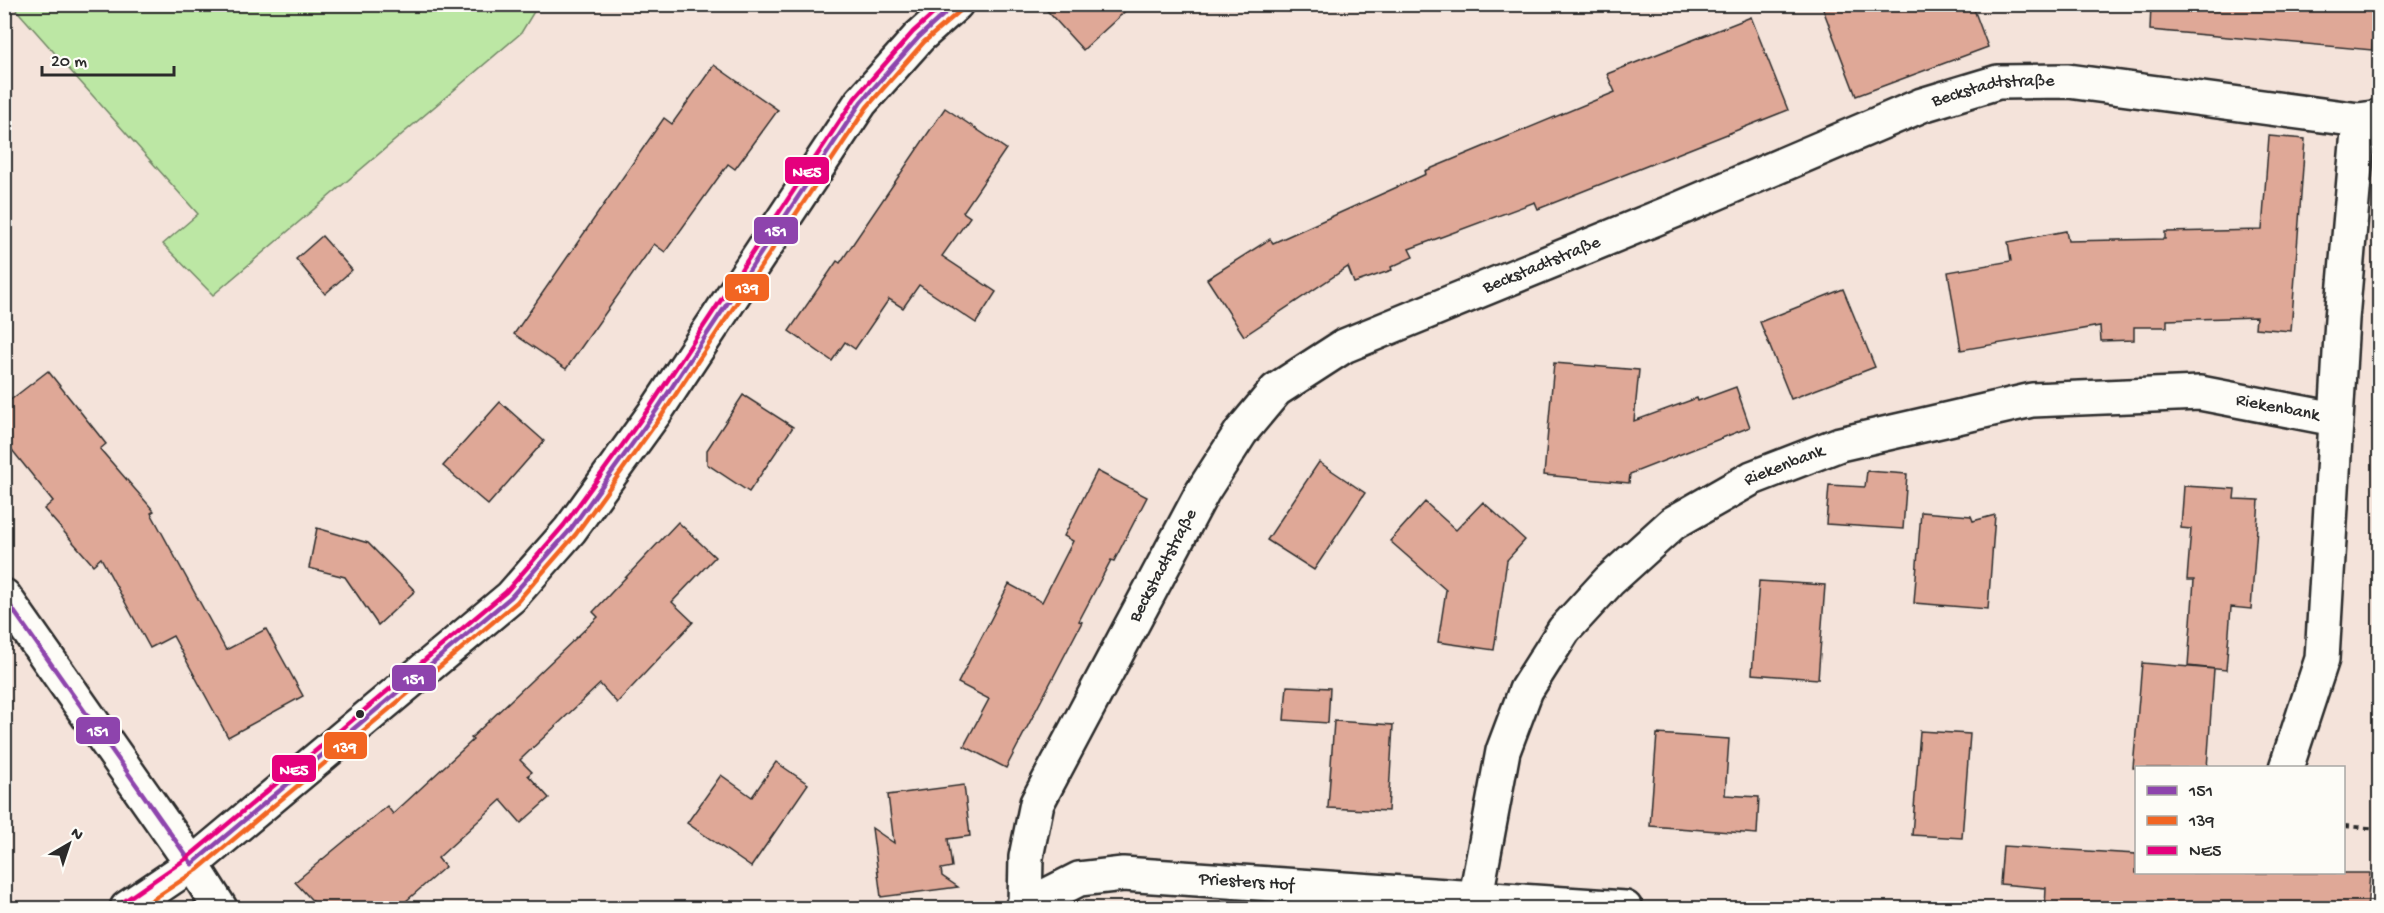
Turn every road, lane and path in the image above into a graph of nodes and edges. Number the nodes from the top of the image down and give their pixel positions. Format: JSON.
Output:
{"nodes":[{"id":1,"x":956,"y":4,"type":"edge"},
{"id":2,"x":2369,"y":119,"type":"edge"},
{"id":3,"x":2335,"y":419,"type":"junction"},
{"id":4,"x":4,"y":596,"type":"edge"},
{"id":5,"x":2287,"y":766,"type":"edge"},
{"id":6,"x":2345,"y":826,"type":"edge"},
{"id":7,"x":2379,"y":829,"type":"edge"},
{"id":8,"x":192,"y":864,"type":"junction"},
{"id":9,"x":1476,"y":896,"type":"junction"},
{"id":10,"x":1023,"y":907,"type":"edge"},
{"id":11,"x":127,"y":909,"type":"edge"},
{"id":12,"x":220,"y":909,"type":"edge"},
{"id":13,"x":1625,"y":909,"type":"edge"}],
"edges":[{"from":1,"to":8,"type":"street"},
{"from":2,"to":3,"type":"street","name":"Riekenbank"},
{"from":2,"to":10,"type":"street","name":"Beckstadtstraße"},
{"from":3,"to":5,"type":"street","name":"Riekenbank"},
{"from":3,"to":9,"type":"street","name":"Riekenbank"},
{"from":4,"to":8,"type":"street"},
{"from":6,"to":7,"type":"path"},
{"from":8,"to":11,"type":"street"},
{"from":8,"to":12,"type":"street"},
{"from":9,"to":10,"type":"street","name":"Priesters Hof"},
{"from":9,"to":13,"type":"street","name":"Priesters Hof"}]}
